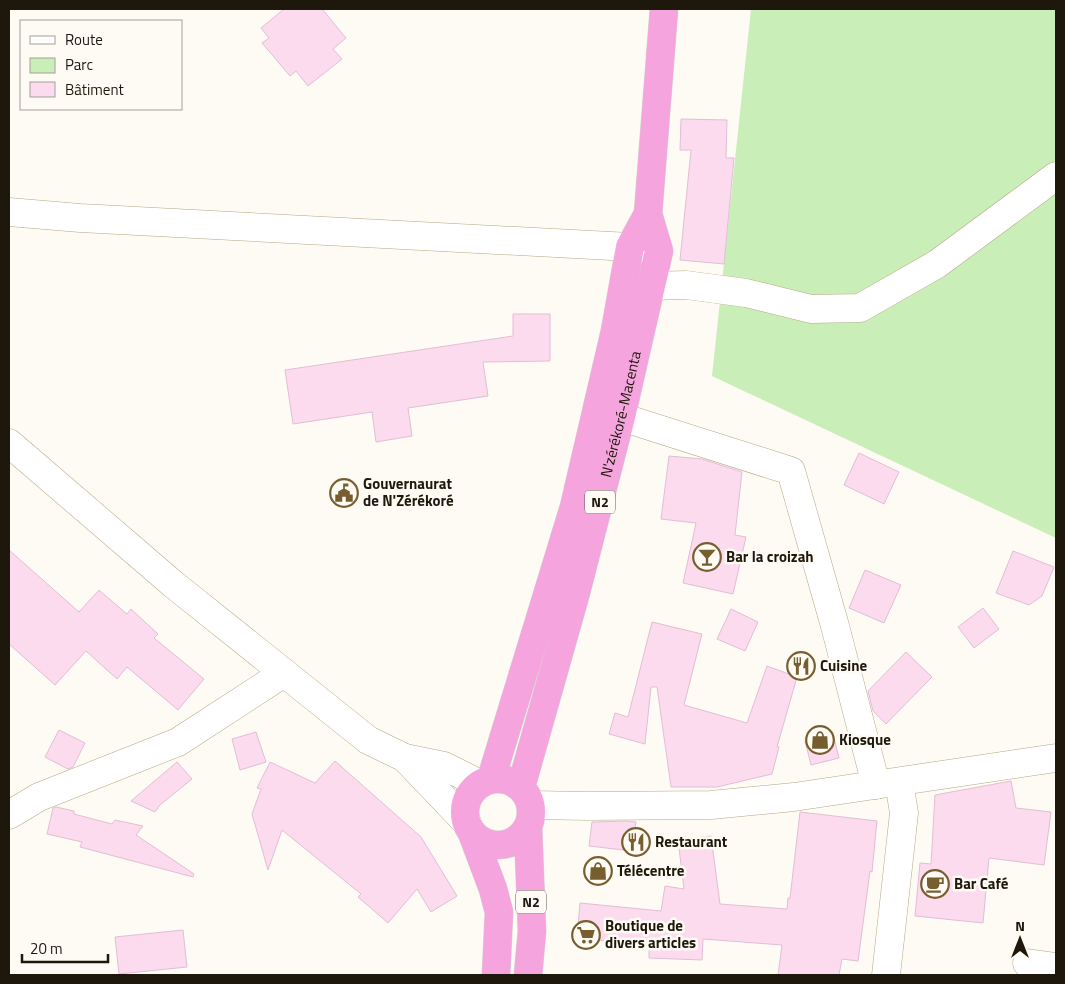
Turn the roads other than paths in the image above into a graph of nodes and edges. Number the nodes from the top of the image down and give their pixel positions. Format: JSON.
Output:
{"nodes":[{"id":1,"x":664,"y":9,"type":"edge"},
{"id":2,"x":1056,"y":176,"type":"edge"},
{"id":3,"x":9,"y":212,"type":"edge"},
{"id":4,"x":648,"y":214,"type":"junction"},
{"id":5,"x":630,"y":247,"type":"junction"},
{"id":6,"x":659,"y":251,"type":"junction"},
{"id":7,"x":651,"y":286,"type":"junction"},
{"id":8,"x":622,"y":417,"type":"junction"},
{"id":9,"x":9,"y":443,"type":"edge"},
{"id":10,"x":284,"y":673,"type":"junction"},
{"id":11,"x":405,"y":758,"type":"junction"},
{"id":12,"x":1056,"y":758,"type":"edge"},
{"id":13,"x":485,"y":781,"type":"junction"},
{"id":14,"x":888,"y":783,"type":"junction"},
{"id":15,"x":527,"y":807,"type":"junction"},
{"id":16,"x":9,"y":815,"type":"edge"},
{"id":17,"x":470,"y":828,"type":"junction"},
{"id":18,"x":1027,"y":963,"type":"dead end"},
{"id":19,"x":1056,"y":967,"type":"edge"},
{"id":20,"x":496,"y":975,"type":"edge"},
{"id":21,"x":528,"y":975,"type":"edge"},
{"id":22,"x":886,"y":975,"type":"edge"}],
"edges":[{"from":1,"to":4,"type":"highway","name":"N'zérékoré-Macenta","number":"N2"},
{"from":2,"to":7,"type":"street"},
{"from":3,"to":5,"type":"street"},
{"from":4,"to":5,"type":"highway","name":"N'zérékoré-Macenta","number":"N2"},
{"from":4,"to":6,"type":"highway","name":"N'zérékoré-Macenta","number":"N2"},
{"from":5,"to":6,"type":"street"},
{"from":5,"to":13,"type":"highway","name":"N'zérékoré-Macenta","number":"N2"},
{"from":6,"to":7,"type":"highway","name":"N'zérékoré-Macenta","number":"N2"},
{"from":7,"to":8,"type":"highway","name":"N'zérékoré-Macenta","number":"N2"},
{"from":8,"to":14,"type":"street"},
{"from":8,"to":15,"type":"highway","name":"N'zérékoré-Macenta","number":"N2"},
{"from":9,"to":10,"type":"street"},
{"from":10,"to":11,"type":"street"},
{"from":10,"to":16,"type":"street"},
{"from":11,"to":13,"type":"street"},
{"from":11,"to":17,"type":"street"},
{"from":12,"to":14,"type":"street"},
{"from":13,"to":15,"type":"highway"},
{"from":13,"to":17,"type":"highway"},
{"from":14,"to":15,"type":"street"},
{"from":14,"to":22,"type":"street"},
{"from":15,"to":17,"type":"highway"},
{"from":15,"to":21,"type":"highway","number":"N2"},
{"from":17,"to":20,"type":"highway","number":"N2"},
{"from":18,"to":19,"type":"street"}]}
